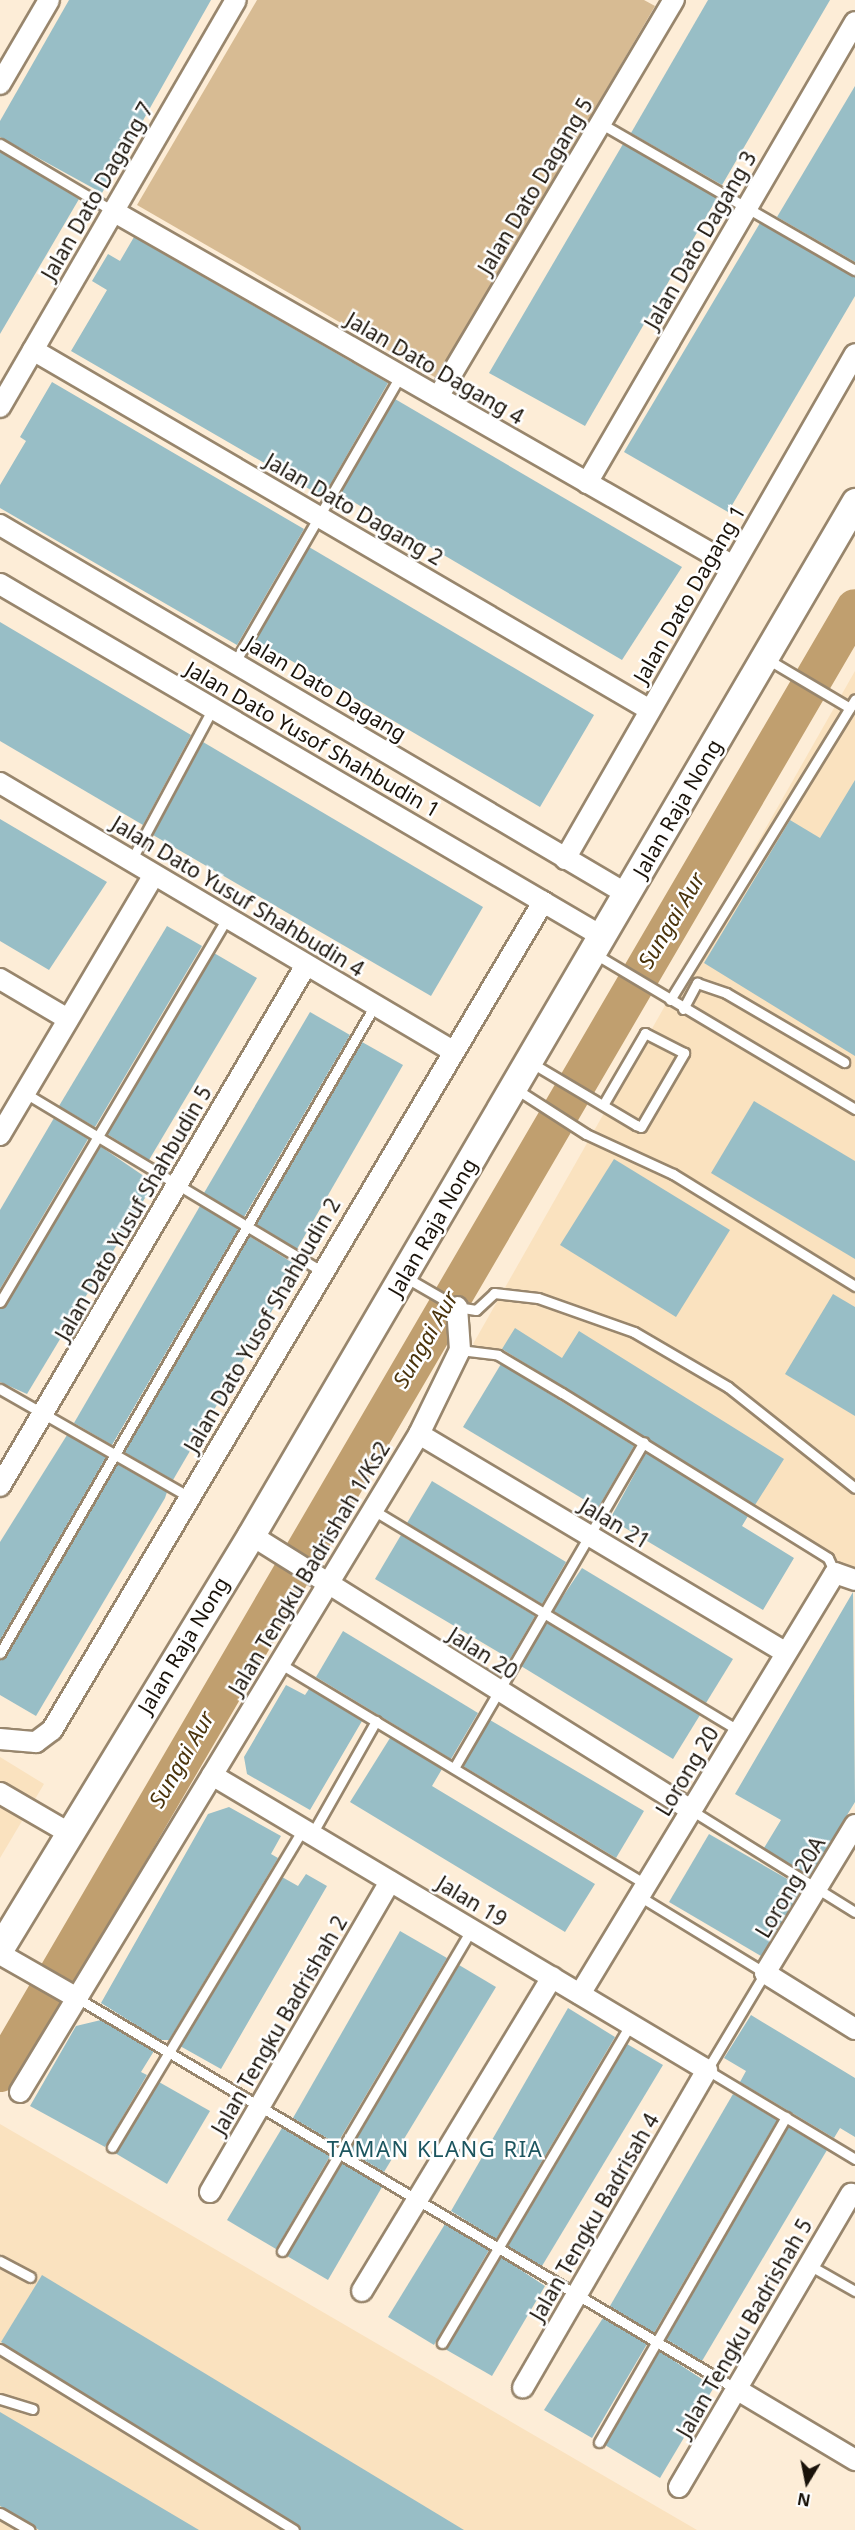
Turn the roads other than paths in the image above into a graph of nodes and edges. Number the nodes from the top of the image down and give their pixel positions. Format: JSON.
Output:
{"nodes":[{"id":1,"x":49,"y":0,"type":"edge"},
{"id":2,"x":236,"y":0,"type":"edge"},
{"id":3,"x":674,"y":0,"type":"edge"},
{"id":4,"x":855,"y":22,"type":"edge"},
{"id":5,"x":0,"y":84,"type":"edge"},
{"id":6,"x":600,"y":123,"type":"junction"},
{"id":7,"x":0,"y":144,"type":"edge"},
{"id":8,"x":748,"y":207,"type":"junction"},
{"id":9,"x":114,"y":211,"type":"junction"},
{"id":10,"x":855,"y":270,"type":"edge"},
{"id":11,"x":33,"y":350,"type":"junction"},
{"id":12,"x":855,"y":354,"type":"edge"},
{"id":13,"x":400,"y":376,"type":"junction"},
{"id":14,"x":438,"y":397,"type":"junction"},
{"id":15,"x":0,"y":407,"type":"edge"},
{"id":16,"x":587,"y":483,"type":"junction"},
{"id":17,"x":855,"y":502,"type":"edge"},
{"id":18,"x":319,"y":517,"type":"junction"},
{"id":19,"x":0,"y":525,"type":"edge"},
{"id":20,"x":733,"y":566,"type":"junction"},
{"id":21,"x":0,"y":584,"type":"edge"},
{"id":22,"x":764,"y":658,"type":"junction"},
{"id":23,"x":235,"y":662,"type":"junction"},
{"id":24,"x":855,"y":699,"type":"edge"},
{"id":25,"x":213,"y":708,"type":"junction"},
{"id":26,"x":850,"y":708,"type":"junction"},
{"id":27,"x":650,"y":710,"type":"junction"},
{"id":28,"x":0,"y":783,"type":"edge"},
{"id":29,"x":565,"y":859,"type":"junction"},
{"id":30,"x":130,"y":861,"type":"junction"},
{"id":31,"x":154,"y":875,"type":"junction"},
{"id":32,"x":627,"y":894,"type":"junction"},
{"id":33,"x":543,"y":902,"type":"junction"},
{"id":34,"x":227,"y":918,"type":"junction"},
{"id":35,"x":598,"y":945,"type":"junction"},
{"id":36,"x":306,"y":965,"type":"junction"},
{"id":37,"x":0,"y":979,"type":"edge"},
{"id":38,"x":682,"y":979,"type":"junction"},
{"id":39,"x":697,"y":983,"type":"junction"},
{"id":40,"x":670,"y":1000,"type":"junction"},
{"id":41,"x":375,"y":1005,"type":"junction"},
{"id":42,"x":683,"y":1009,"type":"junction"},
{"id":43,"x":68,"y":1019,"type":"junction"},
{"id":44,"x":451,"y":1050,"type":"junction"},
{"id":45,"x":529,"y":1061,"type":"junction"},
{"id":46,"x":844,"y":1062,"type":"dead end"},
{"id":47,"x":514,"y":1087,"type":"junction"},
{"id":48,"x":25,"y":1093,"type":"junction"},
{"id":49,"x":603,"y":1105,"type":"junction"},
{"id":50,"x":855,"y":1109,"type":"edge"},
{"id":51,"x":0,"y":1135,"type":"edge"},
{"id":52,"x":98,"y":1137,"type":"junction"},
{"id":53,"x":178,"y":1184,"type":"junction"},
{"id":54,"x":247,"y":1226,"type":"junction"},
{"id":55,"x":321,"y":1270,"type":"junction"},
{"id":56,"x":403,"y":1276,"type":"junction"},
{"id":57,"x":855,"y":1286,"type":"edge"},
{"id":58,"x":0,"y":1302,"type":"edge"},
{"id":59,"x":457,"y":1307,"type":"junction"},
{"id":60,"x":460,"y":1350,"type":"junction"},
{"id":61,"x":0,"y":1389,"type":"edge"},
{"id":62,"x":43,"y":1414,"type":"junction"},
{"id":63,"x":419,"y":1434,"type":"junction"},
{"id":64,"x":644,"y":1442,"type":"junction"},
{"id":65,"x":114,"y":1455,"type":"junction"},
{"id":66,"x":0,"y":1486,"type":"edge"},
{"id":67,"x":855,"y":1488,"type":"edge"},
{"id":68,"x":189,"y":1497,"type":"junction"},
{"id":69,"x":372,"y":1510,"type":"junction"},
{"id":70,"x":251,"y":1534,"type":"junction"},
{"id":71,"x":590,"y":1536,"type":"junction"},
{"id":72,"x":835,"y":1574,"type":"junction"},
{"id":73,"x":855,"y":1580,"type":"edge"},
{"id":74,"x":327,"y":1584,"type":"junction"},
{"id":75,"x":545,"y":1612,"type":"junction"},
{"id":76,"x":0,"y":1653,"type":"edge"},
{"id":77,"x":786,"y":1653,"type":"junction"},
{"id":78,"x":279,"y":1663,"type":"junction"},
{"id":79,"x":499,"y":1691,"type":"junction"},
{"id":80,"x":376,"y":1722,"type":"junction"},
{"id":81,"x":739,"y":1731,"type":"junction"},
{"id":82,"x":3,"y":1740,"type":"edge"},
{"id":83,"x":454,"y":1768,"type":"junction"},
{"id":84,"x":212,"y":1775,"type":"junction"},
{"id":85,"x":3,"y":1800,"type":"edge"},
{"id":86,"x":691,"y":1810,"type":"junction"},
{"id":87,"x":855,"y":1825,"type":"edge"},
{"id":88,"x":308,"y":1832,"type":"junction"},
{"id":89,"x":69,"y":1833,"type":"junction"},
{"id":90,"x":390,"y":1881,"type":"junction"},
{"id":91,"x":817,"y":1888,"type":"junction"},
{"id":92,"x":643,"y":1890,"type":"junction"},
{"id":93,"x":855,"y":1912,"type":"edge"},
{"id":94,"x":472,"y":1929,"type":"junction"},
{"id":95,"x":0,"y":1948,"type":"edge"},
{"id":96,"x":0,"y":1954,"type":"edge"},
{"id":97,"x":765,"y":1973,"type":"junction"},
{"id":98,"x":552,"y":1977,"type":"junction"},
{"id":99,"x":580,"y":1994,"type":"junction"},
{"id":100,"x":77,"y":1998,"type":"junction"},
{"id":101,"x":631,"y":2024,"type":"junction"},
{"id":102,"x":855,"y":2029,"type":"edge"},
{"id":103,"x":169,"y":2052,"type":"junction"},
{"id":104,"x":707,"y":2070,"type":"junction"},
{"id":105,"x":20,"y":2092,"type":"dead end"},
{"id":106,"x":260,"y":2106,"type":"junction"},
{"id":107,"x":786,"y":2117,"type":"junction"},
{"id":108,"x":112,"y":2147,"type":"dead end"},
{"id":109,"x":340,"y":2154,"type":"junction"},
{"id":110,"x":855,"y":2159,"type":"edge"},
{"id":111,"x":210,"y":2192,"type":"dead end"},
{"id":112,"x":851,"y":2194,"type":"dead end"},
{"id":113,"x":417,"y":2200,"type":"junction"},
{"id":114,"x":498,"y":2248,"type":"junction"},
{"id":115,"x":282,"y":2251,"type":"dead end"},
{"id":116,"x":0,"y":2261,"type":"edge"},
{"id":117,"x":809,"y":2265,"type":"junction"},
{"id":118,"x":30,"y":2277,"type":"dead end"},
{"id":119,"x":362,"y":2291,"type":"dead end"},
{"id":120,"x":855,"y":2291,"type":"edge"},
{"id":121,"x":577,"y":2294,"type":"junction"},
{"id":122,"x":657,"y":2342,"type":"junction"},
{"id":123,"x":442,"y":2343,"type":"dead end"},
{"id":124,"x":0,"y":2349,"type":"edge"},
{"id":125,"x":523,"y":2388,"type":"dead end"},
{"id":126,"x":736,"y":2389,"type":"junction"},
{"id":127,"x":0,"y":2399,"type":"edge"},
{"id":128,"x":33,"y":2409,"type":"dead end"},
{"id":129,"x":599,"y":2442,"type":"dead end"},
{"id":130,"x":855,"y":2460,"type":"edge"},
{"id":131,"x":679,"y":2487,"type":"dead end"},
{"id":132,"x":0,"y":2513,"type":"edge"},
{"id":133,"x":29,"y":2530,"type":"edge"},
{"id":134,"x":294,"y":2530,"type":"edge"}],
"edges":[{"from":1,"to":5,"type":"street"},
{"from":2,"to":9,"type":"street","name":"Jalan Dato Dagang 7"},
{"from":3,"to":6,"type":"street","name":"Jalan Dato Dagang 5"},
{"from":4,"to":8,"type":"street","name":"Jalan Dato Dagang 3"},
{"from":6,"to":8,"type":"lane"},
{"from":6,"to":14,"type":"street","name":"Jalan Dato Dagang 5"},
{"from":7,"to":9,"type":"lane"},
{"from":8,"to":10,"type":"lane"},
{"from":8,"to":16,"type":"street","name":"Jalan Dato Dagang 3"},
{"from":9,"to":11,"type":"street","name":"Jalan Dato Dagang 7"},
{"from":9,"to":13,"type":"street","name":"Jalan Dato Dagang 4"},
{"from":11,"to":15,"type":"street","name":"Jalan Dato Dagang 7"},
{"from":11,"to":18,"type":"street","name":"Jalan Dato Dagang 2"},
{"from":12,"to":20,"type":"street","name":"Jalan Dato Dagang 1"},
{"from":13,"to":14,"type":"street","name":"Jalan Dato Dagang 4"},
{"from":13,"to":18,"type":"lane"},
{"from":14,"to":16,"type":"street","name":"Jalan Dato Dagang 4"},
{"from":16,"to":20,"type":"street","name":"Jalan Dato Dagang 4"},
{"from":17,"to":22,"type":"main road","name":"Jalan Raja Nong"},
{"from":18,"to":23,"type":"lane"},
{"from":18,"to":27,"type":"street","name":"Jalan Dato Dagang 2"},
{"from":19,"to":23,"type":"street","name":"Jalan Dato Dagang"},
{"from":20,"to":27,"type":"street","name":"Jalan Dato Dagang 1"},
{"from":21,"to":25,"type":"street","name":"Jalan Dato Yusof Shahbudin 1"},
{"from":22,"to":26,"type":"lane"},
{"from":22,"to":32,"type":"main road","name":"Jalan Raja Nong"},
{"from":23,"to":29,"type":"street","name":"Jalan Dato Dagang"},
{"from":24,"to":26,"type":"lane"},
{"from":25,"to":30,"type":"lane"},
{"from":25,"to":33,"type":"street","name":"Jalan Dato Yusof Shahbudin 1"},
{"from":26,"to":38,"type":"lane"},
{"from":27,"to":29,"type":"street","name":"Jalan Dato Dagang 1"},
{"from":28,"to":30,"type":"street","name":"Jalan Dato Yusuf Shahbudin 4"},
{"from":29,"to":32,"type":"street","name":"Jalan Dato Dagang"},
{"from":30,"to":31,"type":"street","name":"Jalan Dato Yusuf Shahbudin 4"},
{"from":31,"to":34,"type":"street","name":"Jalan Dato Yusuf Shahbudin 4"},
{"from":31,"to":43,"type":"street"},
{"from":32,"to":35,"type":"main road","name":"Jalan Raja Nong"},
{"from":33,"to":35,"type":"street","name":"Jalan Dato Yusof Shahbudin 1"},
{"from":33,"to":44,"type":"street","name":"Jalan Dato Yusof Shahbudin 2"},
{"from":34,"to":36,"type":"street","name":"Jalan Dato Yusuf Shahbudin 4"},
{"from":34,"to":52,"type":"lane"},
{"from":35,"to":40,"type":"lane"},
{"from":35,"to":45,"type":"main road","name":"Jalan Raja Nong"},
{"from":36,"to":41,"type":"street","name":"Jalan Dato Yusuf Shahbudin 4"},
{"from":36,"to":53,"type":"street","name":"Jalan Dato Yusuf Shahbudin 5"},
{"from":37,"to":43,"type":"street"},
{"from":38,"to":39,"type":"lane"},
{"from":38,"to":40,"type":"lane"},
{"from":39,"to":42,"type":"lane"},
{"from":39,"to":46,"type":"lane"},
{"from":40,"to":42,"type":"lane"},
{"from":41,"to":44,"type":"street","name":"Jalan Dato Yusuf Shahbudin 4"},
{"from":41,"to":54,"type":"lane"},
{"from":42,"to":50,"type":"lane"},
{"from":43,"to":48,"type":"street"},
{"from":44,"to":55,"type":"street","name":"Jalan Dato Yusof Shahbudin 2"},
{"from":45,"to":47,"type":"main road","name":"Jalan Raja Nong"},
{"from":45,"to":49,"type":"lane"},
{"from":47,"to":56,"type":"main road","name":"Jalan Raja Nong"},
{"from":47,"to":57,"type":"lane"},
{"from":48,"to":51,"type":"street"},
{"from":48,"to":52,"type":"lane"},
{"from":49,"to":49,"type":"lane"},
{"from":52,"to":53,"type":"lane"},
{"from":52,"to":58,"type":"lane"},
{"from":53,"to":54,"type":"lane"},
{"from":53,"to":62,"type":"street","name":"Jalan Dato Yusuf Shahbudin 5"},
{"from":54,"to":55,"type":"lane"},
{"from":54,"to":65,"type":"lane"},
{"from":55,"to":68,"type":"street","name":"Jalan Dato Yusof Shahbudin 2"},
{"from":56,"to":59,"type":"lane"},
{"from":56,"to":70,"type":"main road","name":"Jalan Raja Nong"},
{"from":59,"to":60,"type":"street"},
{"from":59,"to":67,"type":"lane"},
{"from":60,"to":63,"type":"street","name":"Jalan Tengku Badrishah 1/Ks2"},
{"from":60,"to":64,"type":"lane"},
{"from":61,"to":62,"type":"lane"},
{"from":62,"to":65,"type":"lane"},
{"from":62,"to":66,"type":"street","name":"Jalan Dato Yusuf Shahbudin 5"},
{"from":63,"to":69,"type":"street","name":"Jalan Tengku Badrishah 1/Ks2"},
{"from":63,"to":71,"type":"street","name":"Jalan 21"},
{"from":64,"to":71,"type":"lane"},
{"from":64,"to":72,"type":"lane"},
{"from":65,"to":68,"type":"lane"},
{"from":65,"to":76,"type":"lane"},
{"from":68,"to":82,"type":"street","name":"Jalan Dato Yusof Shahbudin 2"},
{"from":69,"to":74,"type":"street","name":"Jalan Tengku Badrishah 1/Ks2"},
{"from":69,"to":75,"type":"lane"},
{"from":70,"to":74,"type":"street","name":"Jalan 20"},
{"from":70,"to":89,"type":"main road","name":"Jalan Raja Nong"},
{"from":71,"to":75,"type":"lane"},
{"from":71,"to":77,"type":"street","name":"Jalan 21"},
{"from":72,"to":73,"type":"street"},
{"from":72,"to":77,"type":"street","name":"Lorong 20"},
{"from":74,"to":78,"type":"street","name":"Jalan Tengku Badrishah 1/Ks2"},
{"from":74,"to":79,"type":"street","name":"Jalan 20"},
{"from":75,"to":79,"type":"lane"},
{"from":75,"to":81,"type":"lane"},
{"from":77,"to":81,"type":"street","name":"Lorong 20"},
{"from":78,"to":80,"type":"lane"},
{"from":78,"to":84,"type":"street","name":"Jalan Tengku Badrishah 1/Ks2"},
{"from":79,"to":83,"type":"lane"},
{"from":79,"to":86,"type":"street","name":"Jalan 20"},
{"from":80,"to":83,"type":"lane"},
{"from":80,"to":88,"type":"lane"},
{"from":81,"to":86,"type":"street","name":"Lorong 20"},
{"from":83,"to":92,"type":"lane"},
{"from":84,"to":88,"type":"street","name":"Jalan 19"},
{"from":84,"to":100,"type":"street","name":"Jalan Tengku Badrishah 1/Ks2"},
{"from":85,"to":89,"type":"street"},
{"from":86,"to":91,"type":"lane"},
{"from":86,"to":92,"type":"street","name":"Lorong 20"},
{"from":87,"to":91,"type":"street","name":"Lorong 20A"},
{"from":88,"to":90,"type":"street","name":"Jalan 19"},
{"from":88,"to":103,"type":"lane"},
{"from":89,"to":95,"type":"main road","name":"Jalan Raja Nong"},
{"from":90,"to":94,"type":"street","name":"Jalan 19"},
{"from":90,"to":106,"type":"street","name":"Jalan Tengku Badrishah 2"},
{"from":91,"to":93,"type":"lane"},
{"from":91,"to":97,"type":"street","name":"Lorong 20A"},
{"from":92,"to":97,"type":"lane"},
{"from":92,"to":99,"type":"street","name":"Lorong 20"},
{"from":94,"to":98,"type":"street","name":"Jalan 19"},
{"from":94,"to":109,"type":"lane"},
{"from":96,"to":100,"type":"street"},
{"from":97,"to":102,"type":"street"},
{"from":97,"to":104,"type":"lane"},
{"from":98,"to":99,"type":"street","name":"Jalan 19"},
{"from":98,"to":113,"type":"street"},
{"from":99,"to":101,"type":"street","name":"Jalan 19"},
{"from":100,"to":103,"type":"lane"},
{"from":100,"to":105,"type":"street","name":"Jalan Tengku Badrishah 1/Ks2"},
{"from":101,"to":104,"type":"street","name":"Jalan 19"},
{"from":101,"to":114,"type":"lane"},
{"from":103,"to":106,"type":"lane"},
{"from":103,"to":108,"type":"lane"},
{"from":104,"to":107,"type":"lane"},
{"from":104,"to":121,"type":"street","name":"Jalan Tengku Badrisah 4"},
{"from":106,"to":109,"type":"lane"},
{"from":106,"to":111,"type":"street","name":"Jalan Tengku Badrishah 2"},
{"from":107,"to":110,"type":"lane"},
{"from":107,"to":122,"type":"lane"},
{"from":109,"to":113,"type":"lane"},
{"from":109,"to":115,"type":"lane"},
{"from":112,"to":117,"type":"street","name":"Jalan Tengku Badrishah 5"},
{"from":113,"to":114,"type":"lane"},
{"from":113,"to":119,"type":"street"},
{"from":114,"to":121,"type":"lane"},
{"from":114,"to":123,"type":"lane"},
{"from":116,"to":118,"type":"lane"},
{"from":117,"to":120,"type":"lane"},
{"from":117,"to":126,"type":"street","name":"Jalan Tengku Badrishah 5"},
{"from":121,"to":122,"type":"lane"},
{"from":121,"to":125,"type":"street","name":"Jalan Tengku Badrisah 4"},
{"from":122,"to":126,"type":"lane"},
{"from":122,"to":129,"type":"lane"},
{"from":124,"to":134,"type":"lane"},
{"from":126,"to":130,"type":"street"},
{"from":126,"to":131,"type":"street","name":"Jalan Tengku Badrishah 5"},
{"from":127,"to":128,"type":"lane"},
{"from":132,"to":133,"type":"lane"}]}
